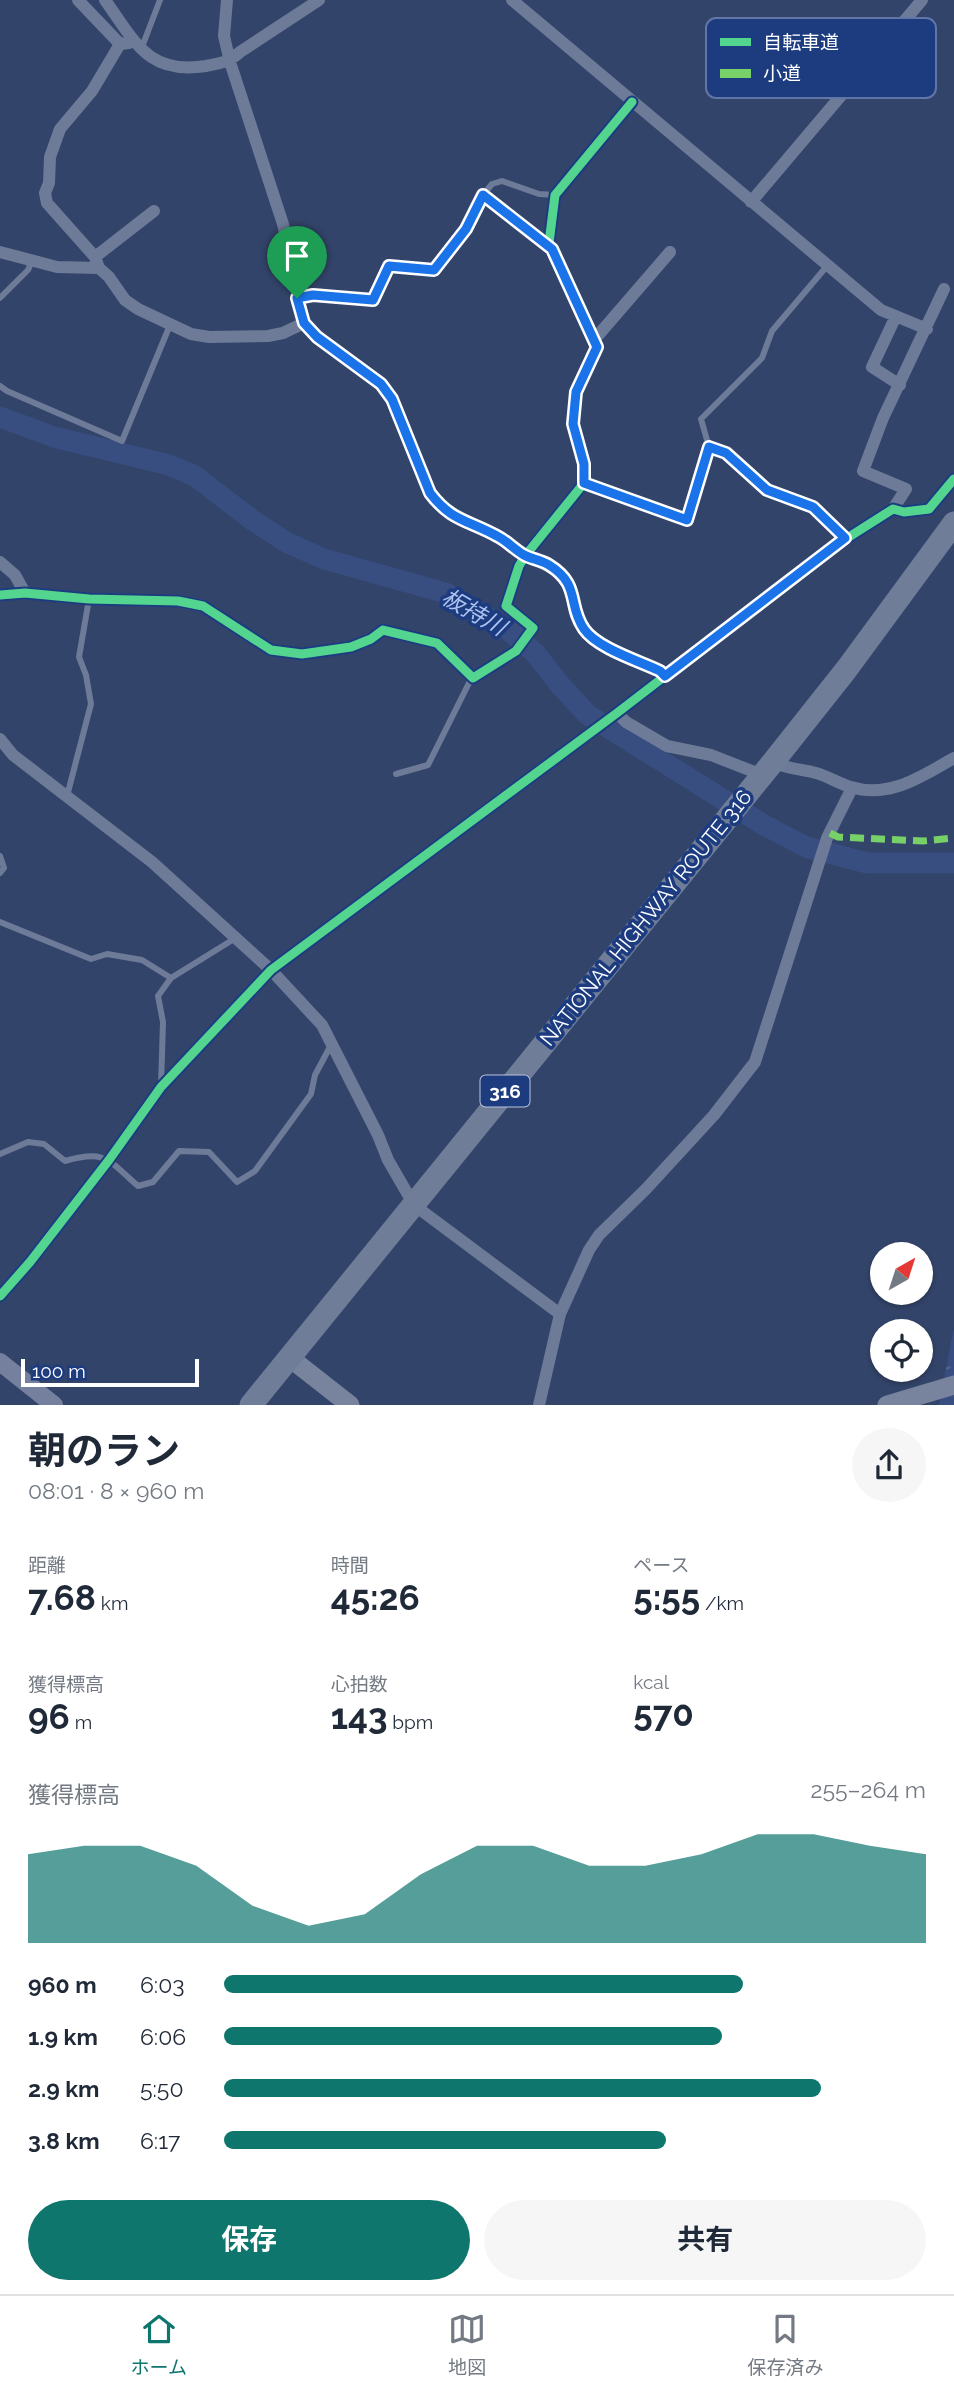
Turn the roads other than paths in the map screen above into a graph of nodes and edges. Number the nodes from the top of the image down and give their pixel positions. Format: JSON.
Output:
{"nodes":[{"id":1,"x":78,"y":0,"type":"edge"},
{"id":2,"x":105,"y":0,"type":"edge"},
{"id":3,"x":159,"y":0,"type":"edge"},
{"id":4,"x":227,"y":0,"type":"edge"},
{"id":5,"x":319,"y":0,"type":"edge"},
{"id":6,"x":512,"y":0,"type":"edge"},
{"id":7,"x":922,"y":0,"type":"edge"},
{"id":8,"x":907,"y":18,"type":"edge"},
{"id":9,"x":120,"y":44,"type":"junction"},
{"id":10,"x":139,"y":46,"type":"junction"},
{"id":11,"x":230,"y":62,"type":"junction"},
{"id":12,"x":839,"y":98,"type":"edge"},
{"id":13,"x":632,"y":102,"type":"junction"},
{"id":14,"x":483,"y":195,"type":"junction"},
{"id":15,"x":555,"y":195,"type":"junction"},
{"id":16,"x":751,"y":202,"type":"junction"},
{"id":17,"x":154,"y":211,"type":"dead end"},
{"id":18,"x":552,"y":249,"type":"junction"},
{"id":19,"x":0,"y":252,"type":"edge"},
{"id":20,"x":670,"y":252,"type":"dead end"},
{"id":21,"x":32,"y":261,"type":"junction"},
{"id":22,"x":97,"y":263,"type":"junction"},
{"id":23,"x":827,"y":265,"type":"junction"},
{"id":24,"x":944,"y":289,"type":"dead end"},
{"id":25,"x":0,"y":298,"type":"edge"},
{"id":26,"x":297,"y":298,"type":"junction"},
{"id":27,"x":897,"y":316,"type":"junction"},
{"id":28,"x":304,"y":323,"type":"junction"},
{"id":29,"x":170,"y":325,"type":"junction"},
{"id":30,"x":927,"y":329,"type":"junction"},
{"id":31,"x":594,"y":340,"type":"junction"},
{"id":32,"x":901,"y":385,"type":"junction"},
{"id":33,"x":0,"y":386,"type":"edge"},
{"id":34,"x":709,"y":447,"type":"junction"},
{"id":35,"x":954,"y":479,"type":"edge"},
{"id":36,"x":584,"y":483,"type":"junction"},
{"id":37,"x":893,"y":509,"type":"junction"},
{"id":38,"x":954,"y":523,"type":"edge"},
{"id":39,"x":845,"y":538,"type":"junction"},
{"id":40,"x":525,"y":556,"type":"junction"},
{"id":41,"x":0,"y":562,"type":"edge"},
{"id":42,"x":25,"y":593,"type":"junction"},
{"id":43,"x":0,"y":595,"type":"edge"},
{"id":44,"x":89,"y":599,"type":"junction"},
{"id":45,"x":665,"y":676,"type":"junction"},
{"id":46,"x":472,"y":677,"type":"junction"},
{"id":47,"x":613,"y":716,"type":"junction"},
{"id":48,"x":0,"y":739,"type":"edge"},
{"id":49,"x":954,"y":758,"type":"edge"},
{"id":50,"x":396,"y":774,"type":"dead end"},
{"id":51,"x":763,"y":774,"type":"junction"},
{"id":52,"x":852,"y":788,"type":"junction"},
{"id":53,"x":67,"y":796,"type":"junction"},
{"id":54,"x":0,"y":856,"type":"edge"},
{"id":55,"x":0,"y":873,"type":"edge"},
{"id":56,"x":0,"y":922,"type":"edge"},
{"id":57,"x":234,"y":939,"type":"junction"},
{"id":58,"x":271,"y":970,"type":"junction"},
{"id":59,"x":171,"y":978,"type":"junction"},
{"id":60,"x":331,"y":1045,"type":"junction"},
{"id":61,"x":161,"y":1087,"type":"junction"},
{"id":62,"x":0,"y":1153,"type":"edge"},
{"id":63,"x":108,"y":1160,"type":"junction"},
{"id":64,"x":414,"y":1205,"type":"junction"},
{"id":65,"x":0,"y":1296,"type":"edge"},
{"id":66,"x":560,"y":1314,"type":"junction"},
{"id":67,"x":290,"y":1358,"type":"junction"},
{"id":68,"x":0,"y":1362,"type":"edge"},
{"id":69,"x":954,"y":1385,"type":"edge"},
{"id":70,"x":54,"y":1405,"type":"edge"},
{"id":71,"x":251,"y":1405,"type":"edge"},
{"id":72,"x":350,"y":1405,"type":"edge"},
{"id":73,"x":540,"y":1405,"type":"edge"},
{"id":74,"x":887,"y":1405,"type":"edge"}],
"edges":[{"from":1,"to":9,"type":"street"},
{"from":2,"to":10,"type":"street"},
{"from":3,"to":10,"type":"lane"},
{"from":4,"to":11,"type":"street"},
{"from":5,"to":11,"type":"street"},
{"from":6,"to":13,"type":"street"},
{"from":7,"to":8,"type":"street"},
{"from":9,"to":10,"type":"street"},
{"from":9,"to":22,"type":"street"},
{"from":10,"to":11,"type":"street"},
{"from":11,"to":26,"type":"street"},
{"from":12,"to":16,"type":"street"},
{"from":13,"to":15,"type":"street"},
{"from":13,"to":16,"type":"street"},
{"from":14,"to":15,"type":"lane"},
{"from":14,"to":18,"type":"street"},
{"from":14,"to":26,"type":"lane"},
{"from":15,"to":18,"type":"street"},
{"from":16,"to":23,"type":"street"},
{"from":17,"to":22,"type":"street"},
{"from":18,"to":31,"type":"street"},
{"from":19,"to":21,"type":"street"},
{"from":20,"to":31,"type":"street"},
{"from":21,"to":22,"type":"street"},
{"from":21,"to":25,"type":"lane"},
{"from":22,"to":29,"type":"street"},
{"from":23,"to":27,"type":"street"},
{"from":23,"to":34,"type":"lane"},
{"from":24,"to":30,"type":"street"},
{"from":26,"to":28,"type":"street"},
{"from":27,"to":30,"type":"street"},
{"from":27,"to":32,"type":"street"},
{"from":28,"to":29,"type":"street"},
{"from":28,"to":40,"type":"street"},
{"from":29,"to":33,"type":"lane"},
{"from":30,"to":32,"type":"street"},
{"from":31,"to":36,"type":"street"},
{"from":32,"to":37,"type":"street"},
{"from":34,"to":36,"type":"lane"},
{"from":34,"to":39,"type":"lane"},
{"from":35,"to":37,"type":"street"},
{"from":36,"to":40,"type":"street"},
{"from":37,"to":39,"type":"street"},
{"from":38,"to":51,"type":"highway","name":"NATIONAL HIGHWAY ROUTE 316","number":"316"},
{"from":39,"to":45,"type":"street"},
{"from":40,"to":45,"type":"street"},
{"from":40,"to":46,"type":"street"},
{"from":41,"to":42,"type":"street"},
{"from":42,"to":43,"type":"street"},
{"from":42,"to":44,"type":"street"},
{"from":44,"to":46,"type":"street"},
{"from":44,"to":53,"type":"lane"},
{"from":45,"to":47,"type":"street"},
{"from":46,"to":50,"type":"lane"},
{"from":47,"to":51,"type":"street"},
{"from":47,"to":58,"type":"street"},
{"from":48,"to":53,"type":"street"},
{"from":49,"to":52,"type":"street"},
{"from":51,"to":52,"type":"street"},
{"from":51,"to":64,"type":"highway","name":"NATIONAL HIGHWAY ROUTE 316","number":"316"},
{"from":52,"to":66,"type":"street"},
{"from":53,"to":57,"type":"street"},
{"from":54,"to":55,"type":"lane"},
{"from":56,"to":59,"type":"lane"},
{"from":57,"to":58,"type":"street"},
{"from":57,"to":59,"type":"lane"},
{"from":58,"to":60,"type":"street"},
{"from":58,"to":61,"type":"street"},
{"from":59,"to":61,"type":"lane"},
{"from":60,"to":63,"type":"lane"},
{"from":60,"to":64,"type":"street"},
{"from":61,"to":63,"type":"street"},
{"from":62,"to":63,"type":"lane"},
{"from":63,"to":65,"type":"street"},
{"from":64,"to":66,"type":"street"},
{"from":64,"to":67,"type":"highway","name":"NATIONAL HIGHWAY ROUTE 316","number":"316"},
{"from":66,"to":73,"type":"street"},
{"from":67,"to":71,"type":"highway","name":"NATIONAL HIGHWAY ROUTE 316","number":"316"},
{"from":67,"to":72,"type":"main road"},
{"from":68,"to":70,"type":"street"},
{"from":69,"to":74,"type":"main road"}]}
